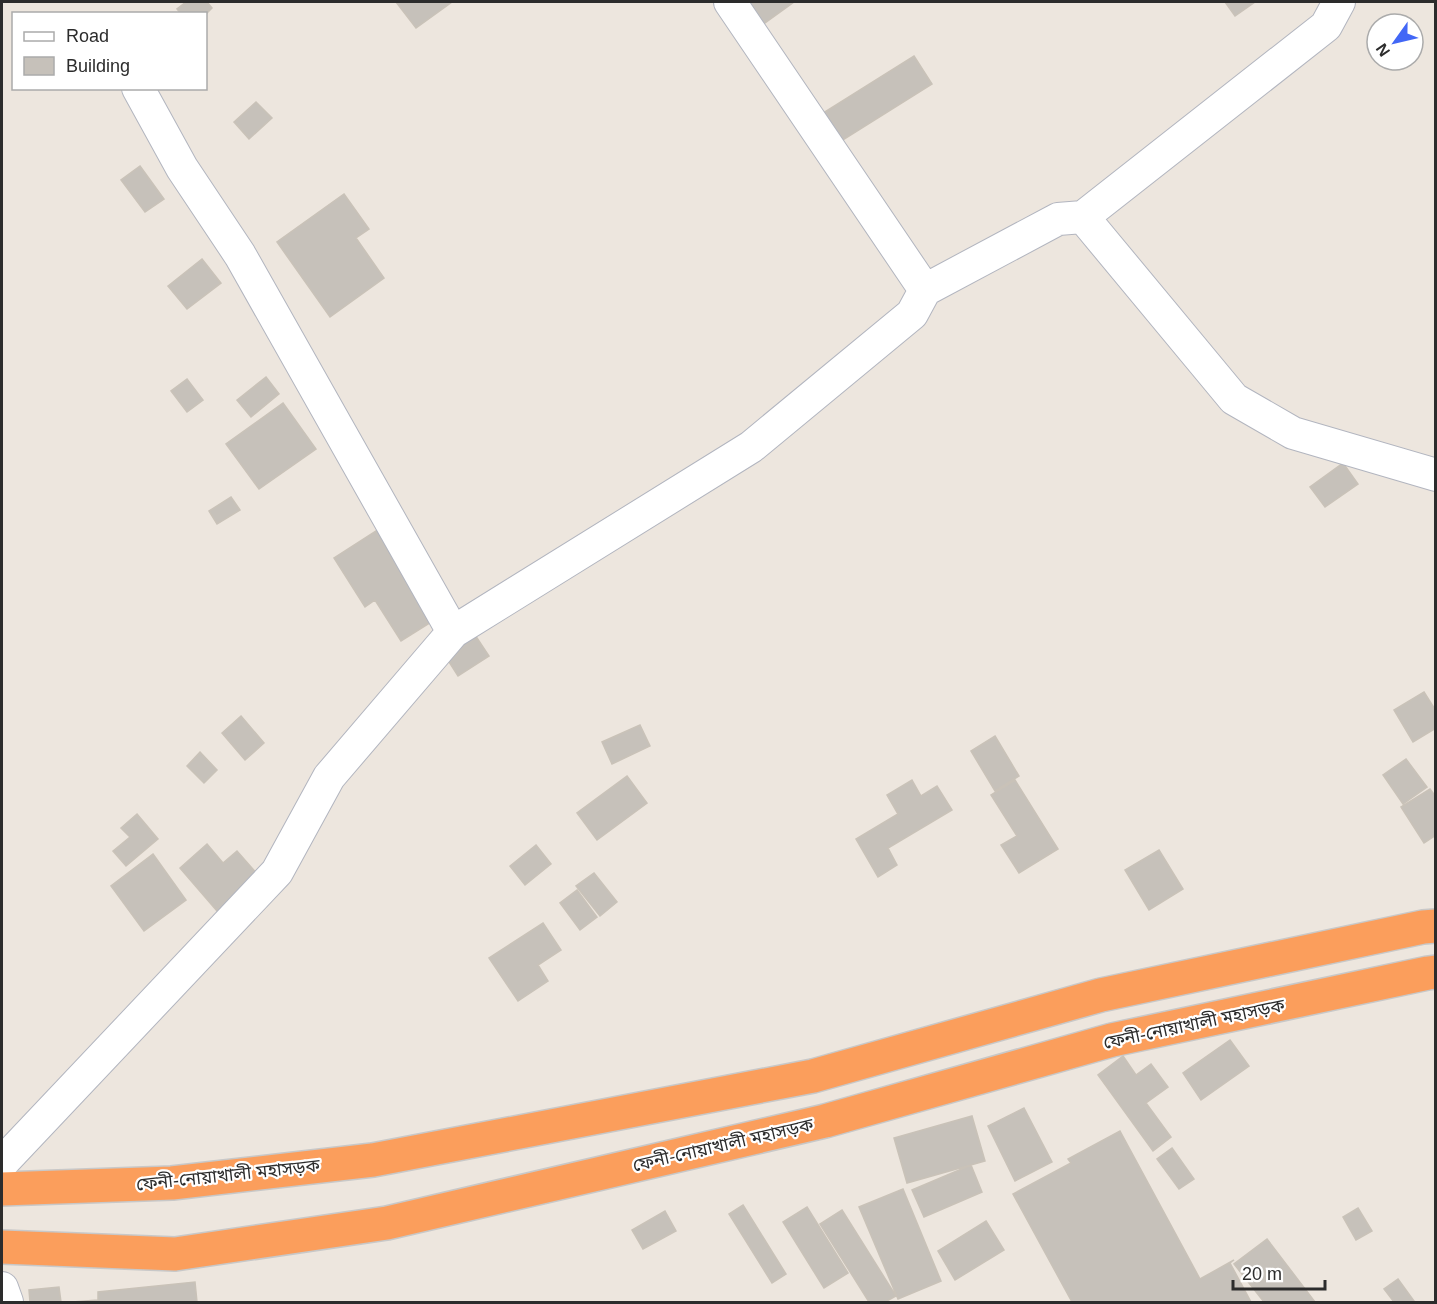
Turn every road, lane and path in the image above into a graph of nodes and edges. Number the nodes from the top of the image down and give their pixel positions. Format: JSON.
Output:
{"nodes":[{"id":1,"x":730,"y":2,"type":"edge"},
{"id":2,"x":1339,"y":2,"type":"edge"},
{"id":3,"x":139,"y":90,"type":"edge"},
{"id":4,"x":1083,"y":217,"type":"junction"},
{"id":5,"x":925,"y":290,"type":"junction"},
{"id":6,"x":1436,"y":475,"type":"edge"},
{"id":7,"x":453,"y":632,"type":"junction"},
{"id":8,"x":1436,"y":926,"type":"edge"},
{"id":9,"x":1436,"y":972,"type":"edge"},
{"id":10,"x":2,"y":1163,"type":"edge"},
{"id":11,"x":2,"y":1189,"type":"edge"},
{"id":12,"x":2,"y":1247,"type":"edge"},
{"id":13,"x":2,"y":1288,"type":"edge"},
{"id":14,"x":7,"y":1302,"type":"edge"}],
"edges":[{"from":1,"to":5,"type":"street"},
{"from":2,"to":4,"type":"street"},
{"from":3,"to":7,"type":"street"},
{"from":4,"to":5,"type":"street"},
{"from":4,"to":6,"type":"street"},
{"from":5,"to":7,"type":"street"},
{"from":7,"to":10,"type":"street"},
{"from":8,"to":11,"type":"highway","name":"ফেনী-নোয়াখালী মহাসড়ক"},
{"from":9,"to":12,"type":"highway","name":"ফেনী-নোয়াখালী মহাসড়ক"},
{"from":13,"to":14,"type":"street"}]}
